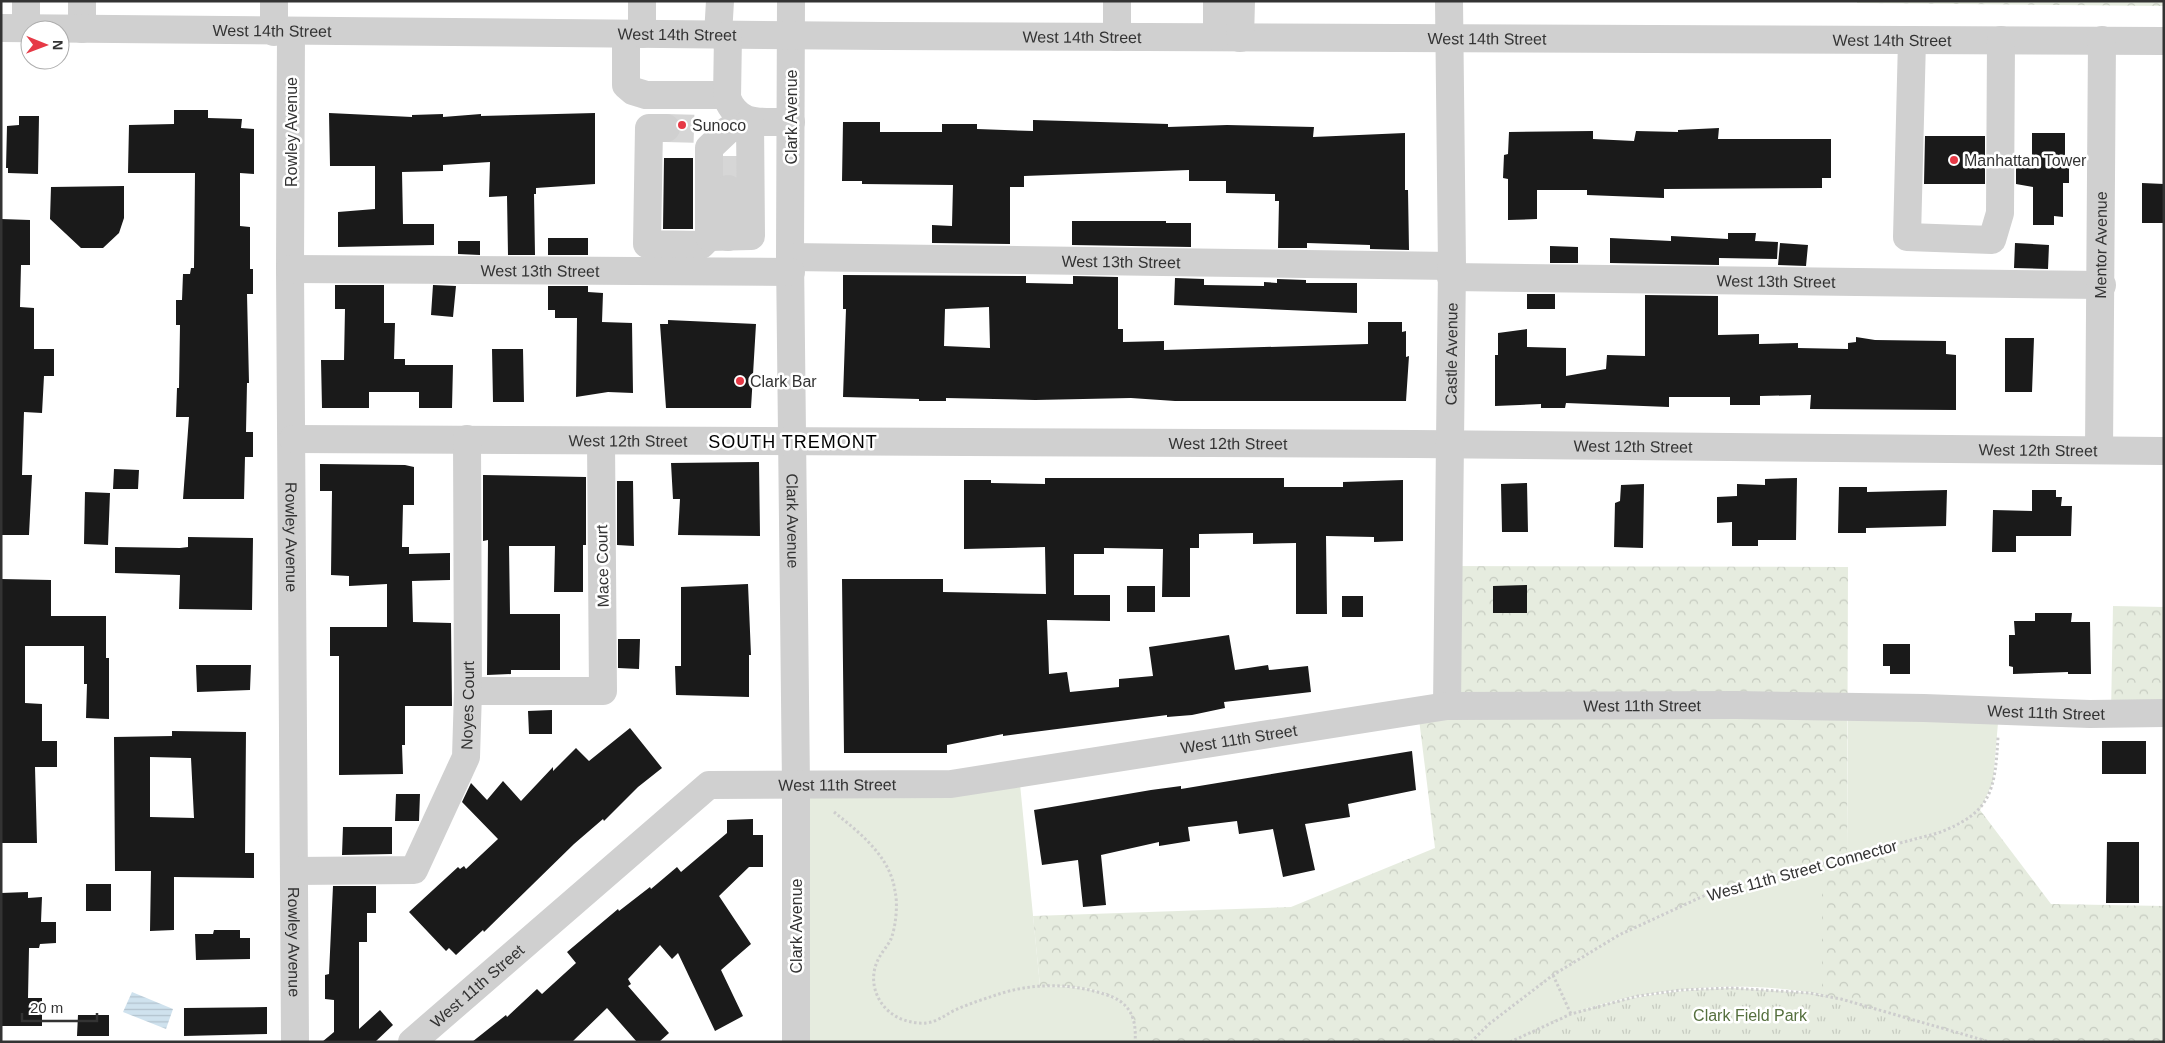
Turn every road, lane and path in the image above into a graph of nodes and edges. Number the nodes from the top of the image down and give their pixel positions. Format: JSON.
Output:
{"nodes":[{"id":1,"x":26,"y":1,"type":"edge"},
{"id":2,"x":82,"y":1,"type":"edge"},
{"id":3,"x":274,"y":1,"type":"edge"},
{"id":4,"x":642,"y":1,"type":"edge"},
{"id":5,"x":720,"y":1,"type":"edge"},
{"id":6,"x":791,"y":1,"type":"edge"},
{"id":7,"x":1117,"y":1,"type":"edge"},
{"id":8,"x":1217,"y":1,"type":"edge"},
{"id":9,"x":1241,"y":1,"type":"edge"},
{"id":10,"x":1449,"y":1,"type":"edge"},
{"id":11,"x":13,"y":28,"type":"edge"},
{"id":12,"x":82,"y":29,"type":"junction"},
{"id":13,"x":282,"y":32,"type":"junction"},
{"id":14,"x":634,"y":34,"type":"junction"},
{"id":15,"x":723,"y":35,"type":"junction"},
{"id":16,"x":790,"y":36,"type":"junction"},
{"id":17,"x":1117,"y":37,"type":"junction"},
{"id":18,"x":1229,"y":38,"type":"junction"},
{"id":19,"x":1449,"y":38,"type":"junction"},
{"id":20,"x":1912,"y":40,"type":"junction"},
{"id":21,"x":2001,"y":40,"type":"junction"},
{"id":22,"x":2102,"y":40,"type":"junction"},
{"id":23,"x":2164,"y":41,"type":"edge"},
{"id":24,"x":727,"y":95,"type":"junction"},
{"id":25,"x":791,"y":122,"type":"junction"},
{"id":26,"x":666,"y":128,"type":"tunnel mouth"},
{"id":27,"x":700,"y":129,"type":"tunnel mouth"},
{"id":28,"x":739,"y":135,"type":"junction"},
{"id":29,"x":728,"y":189,"type":"tunnel mouth"},
{"id":30,"x":730,"y":237,"type":"junction"},
{"id":31,"x":791,"y":255,"type":"junction"},
{"id":32,"x":290,"y":269,"type":"junction"},
{"id":33,"x":1451,"y":272,"type":"junction"},
{"id":34,"x":2102,"y":285,"type":"junction"},
{"id":35,"x":293,"y":439,"type":"junction"},
{"id":36,"x":467,"y":439,"type":"junction"},
{"id":37,"x":600,"y":441,"type":"junction"},
{"id":38,"x":793,"y":442,"type":"junction"},
{"id":39,"x":1450,"y":444,"type":"junction"},
{"id":40,"x":2099,"y":450,"type":"junction"},
{"id":41,"x":2164,"y":451,"type":"edge"},
{"id":42,"x":468,"y":691,"type":"junction"},
{"id":43,"x":1447,"y":706,"type":"junction"},
{"id":44,"x":2164,"y":713,"type":"edge"},
{"id":45,"x":1998,"y":732,"type":"dead end"},
{"id":46,"x":796,"y":786,"type":"junction"},
{"id":47,"x":829,"y":807,"type":"dead end"},
{"id":48,"x":294,"y":871,"type":"junction"},
{"id":49,"x":1553,"y":975,"type":"junction"},
{"id":50,"x":1571,"y":1014,"type":"junction"},
{"id":51,"x":295,"y":1042,"type":"edge"},
{"id":52,"x":412,"y":1042,"type":"edge"},
{"id":53,"x":796,"y":1042,"type":"edge"},
{"id":54,"x":1135,"y":1042,"type":"edge"},
{"id":55,"x":1471,"y":1042,"type":"edge"},
{"id":56,"x":1510,"y":1042,"type":"edge"},
{"id":57,"x":1990,"y":1042,"type":"edge"}],
"edges":[{"from":1,"to":11,"type":"street"},
{"from":2,"to":12,"type":"street"},
{"from":3,"to":13,"type":"street","name":"Rowley Avenue"},
{"from":4,"to":14,"type":"street"},
{"from":5,"to":15,"type":"street"},
{"from":6,"to":16,"type":"street","name":"Clark Avenue"},
{"from":7,"to":17,"type":"street"},
{"from":8,"to":18,"type":"street"},
{"from":9,"to":18,"type":"street"},
{"from":10,"to":19,"type":"street","name":"Castle Avenue"},
{"from":11,"to":12,"type":"street","name":"West 14th Street"},
{"from":12,"to":13,"type":"street","name":"West 14th Street"},
{"from":13,"to":14,"type":"street","name":"West 14th Street"},
{"from":13,"to":32,"type":"street","name":"Rowley Avenue"},
{"from":14,"to":15,"type":"street","name":"West 14th Street"},
{"from":14,"to":24,"type":"street"},
{"from":15,"to":16,"type":"street","name":"West 14th Street"},
{"from":15,"to":24,"type":"street"},
{"from":16,"to":17,"type":"street","name":"West 14th Street"},
{"from":16,"to":25,"type":"street","name":"Clark Avenue"},
{"from":17,"to":18,"type":"street","name":"West 14th Street"},
{"from":18,"to":19,"type":"street","name":"West 14th Street"},
{"from":19,"to":20,"type":"street","name":"West 14th Street"},
{"from":19,"to":33,"type":"street","name":"Castle Avenue"},
{"from":20,"to":21,"type":"street","name":"West 14th Street"},
{"from":20,"to":21,"type":"street"},
{"from":21,"to":22,"type":"street","name":"West 14th Street"},
{"from":22,"to":23,"type":"street","name":"West 14th Street"},
{"from":22,"to":34,"type":"street","name":"Mentor Avenue"},
{"from":24,"to":28,"type":"street"},
{"from":25,"to":28,"type":"street"},
{"from":25,"to":31,"type":"street","name":"Clark Avenue"},
{"from":26,"to":30,"type":"street"},
{"from":27,"to":28,"type":"street"},
{"from":28,"to":30,"type":"street"},
{"from":28,"to":30,"type":"street"},
{"from":29,"to":30,"type":"street"},
{"from":30,"to":31,"type":"street"},
{"from":31,"to":32,"type":"street","name":"West 13th Street"},
{"from":31,"to":33,"type":"street","name":"West 13th Street"},
{"from":31,"to":38,"type":"street","name":"Clark Avenue"},
{"from":32,"to":35,"type":"street","name":"Rowley Avenue"},
{"from":33,"to":34,"type":"street","name":"West 13th Street"},
{"from":33,"to":39,"type":"street","name":"Castle Avenue"},
{"from":34,"to":40,"type":"street","name":"Mentor Avenue"},
{"from":35,"to":36,"type":"street","name":"West 12th Street"},
{"from":35,"to":48,"type":"street","name":"Rowley Avenue"},
{"from":36,"to":37,"type":"street","name":"West 12th Street"},
{"from":36,"to":42,"type":"street","name":"Noyes Court"},
{"from":37,"to":38,"type":"street","name":"West 12th Street"},
{"from":37,"to":42,"type":"street","name":"Mace Court"},
{"from":38,"to":39,"type":"street","name":"West 12th Street"},
{"from":38,"to":46,"type":"street","name":"Clark Avenue"},
{"from":39,"to":40,"type":"street","name":"West 12th Street"},
{"from":39,"to":43,"type":"street","name":"Castle Avenue"},
{"from":40,"to":41,"type":"street","name":"West 12th Street"},
{"from":42,"to":48,"type":"street","name":"Noyes Court"},
{"from":43,"to":44,"type":"street","name":"West 11th Street"},
{"from":43,"to":46,"type":"street","name":"West 11th Street"},
{"from":45,"to":49,"type":"path","name":"West 11th Street Connector"},
{"from":46,"to":52,"type":"street","name":"West 11th Street"},
{"from":46,"to":53,"type":"street","name":"Clark Avenue"},
{"from":47,"to":54,"type":"path"},
{"from":48,"to":51,"type":"street","name":"Rowley Avenue"},
{"from":49,"to":50,"type":"path"},
{"from":49,"to":55,"type":"path","name":"West 11th Street Connector"},
{"from":50,"to":56,"type":"path"},
{"from":50,"to":57,"type":"path"}]}
